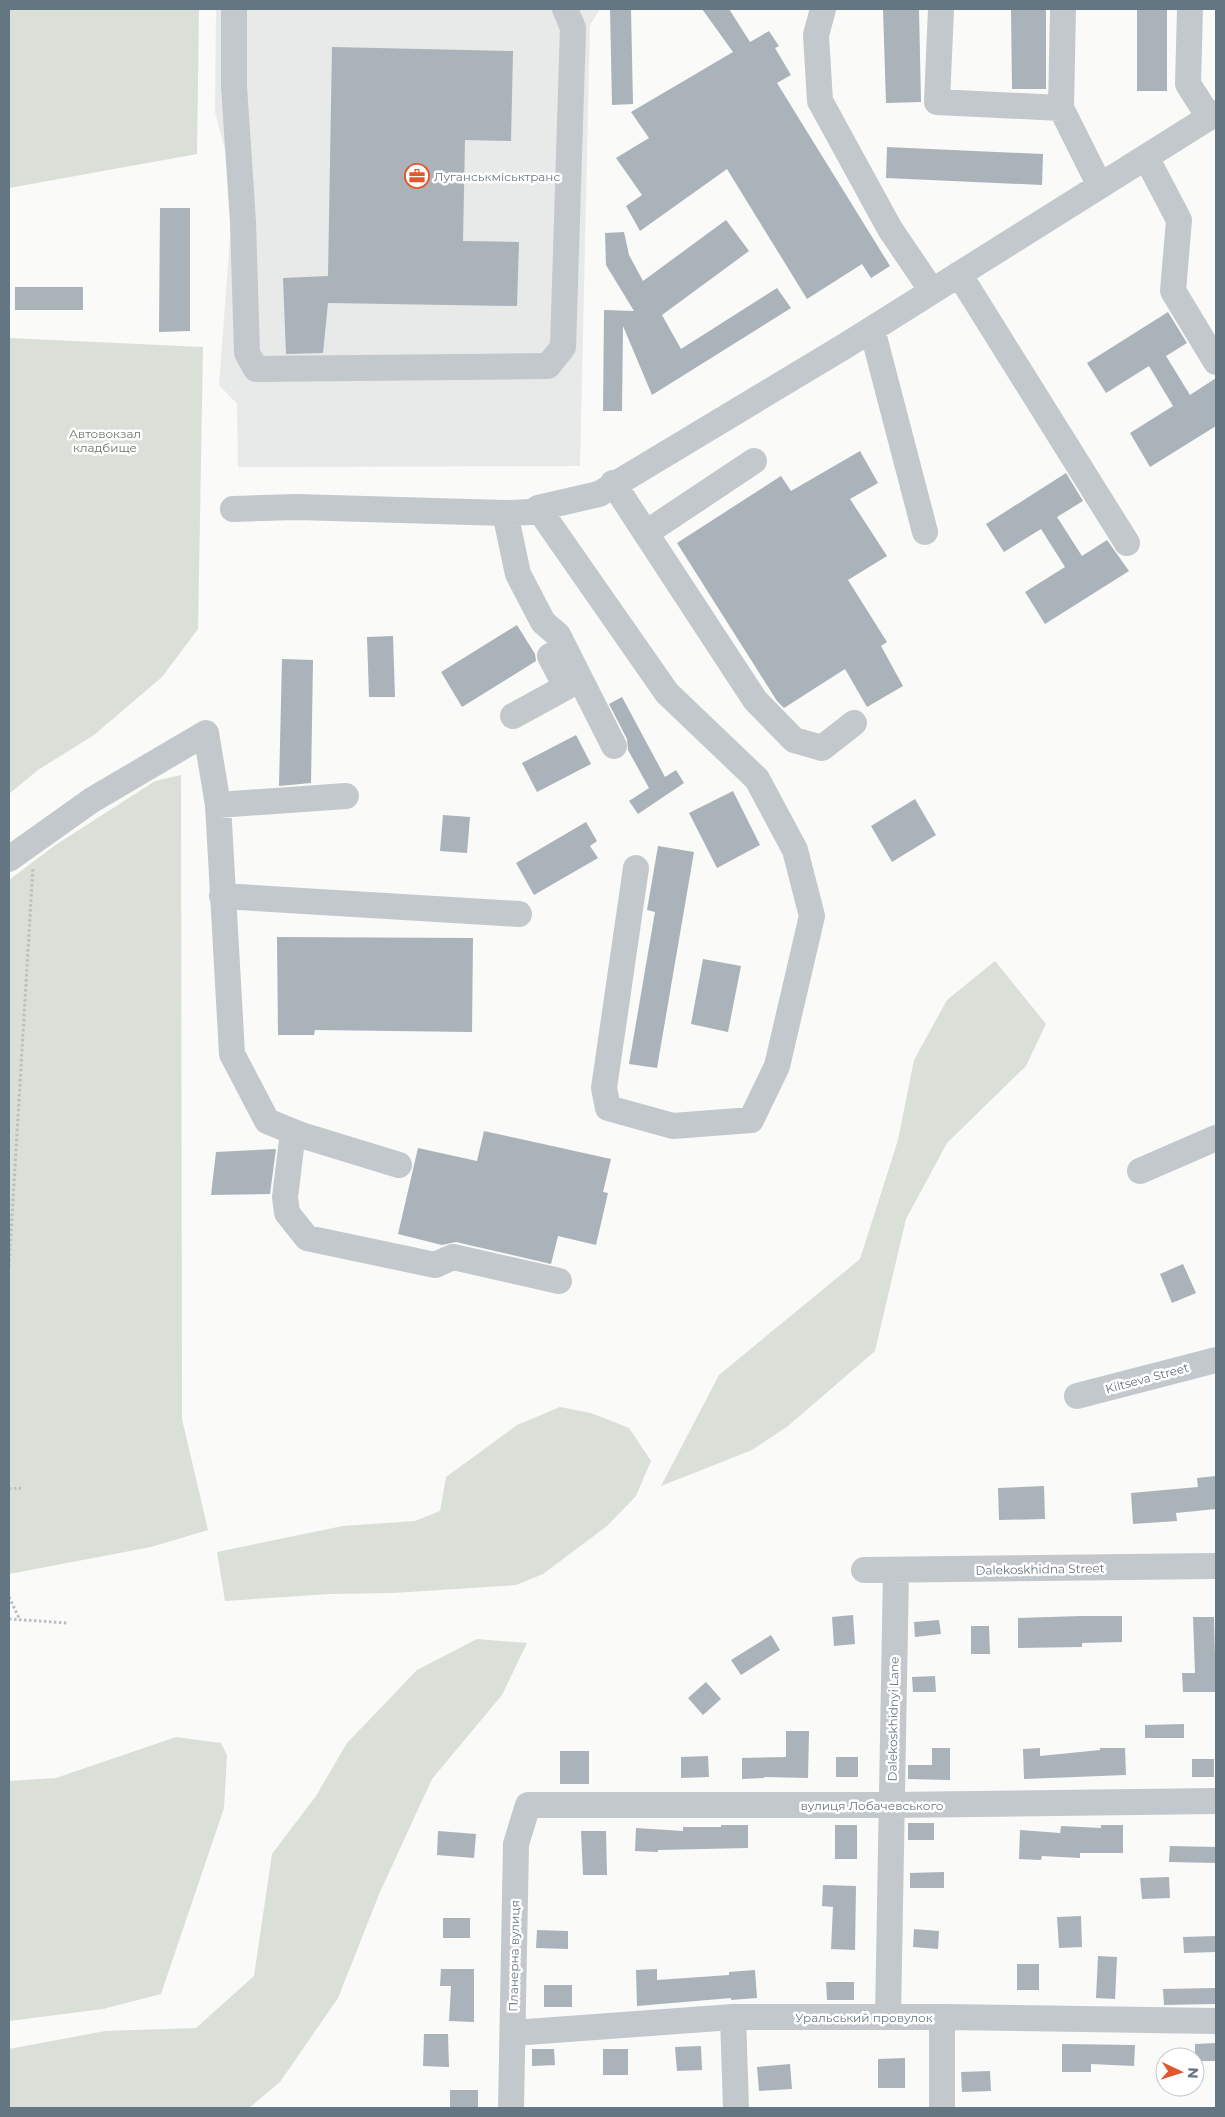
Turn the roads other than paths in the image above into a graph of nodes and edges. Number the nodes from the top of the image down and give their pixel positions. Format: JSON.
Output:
{"nodes":[{"id":1,"x":234,"y":9,"type":"edge"},
{"id":2,"x":564,"y":9,"type":"edge"},
{"id":3,"x":824,"y":9,"type":"edge"},
{"id":4,"x":941,"y":9,"type":"edge"},
{"id":5,"x":1063,"y":9,"type":"edge"},
{"id":6,"x":1190,"y":9,"type":"edge"},
{"id":7,"x":1061,"y":108,"type":"junction"},
{"id":8,"x":1213,"y":115,"type":"edge"},
{"id":9,"x":1146,"y":157,"type":"junction"},
{"id":10,"x":1100,"y":186,"type":"junction"},
{"id":11,"x":959,"y":274,"type":"junction"},
{"id":12,"x":932,"y":291,"type":"junction"},
{"id":13,"x":872,"y":329,"type":"junction"},
{"id":14,"x":1216,"y":362,"type":"edge"},
{"id":15,"x":754,"y":461,"type":"dead end"},
{"id":16,"x":614,"y":484,"type":"junction"},
{"id":17,"x":538,"y":508,"type":"junction"},
{"id":18,"x":233,"y":509,"type":"dead end"},
{"id":19,"x":505,"y":514,"type":"junction"},
{"id":20,"x":925,"y":532,"type":"dead end"},
{"id":21,"x":646,"y":533,"type":"junction"},
{"id":22,"x":1127,"y":543,"type":"dead end"},
{"id":23,"x":543,"y":622,"type":"junction"},
{"id":24,"x":513,"y":716,"type":"dead end"},
{"id":25,"x":854,"y":723,"type":"dead end"},
{"id":26,"x":614,"y":746,"type":"dead end"},
{"id":27,"x":346,"y":796,"type":"dead end"},
{"id":28,"x":218,"y":805,"type":"junction"},
{"id":29,"x":9,"y":859,"type":"edge"},
{"id":30,"x":636,"y":868,"type":"dead end"},
{"id":31,"x":222,"y":896,"type":"junction"},
{"id":32,"x":519,"y":914,"type":"dead end"},
{"id":33,"x":293,"y":1132,"type":"junction"},
{"id":34,"x":1216,"y":1138,"type":"edge"},
{"id":35,"x":400,"y":1165,"type":"dead end"},
{"id":36,"x":1140,"y":1171,"type":"dead end"},
{"id":37,"x":560,"y":1281,"type":"dead end"},
{"id":38,"x":1216,"y":1360,"type":"edge"},
{"id":39,"x":1077,"y":1396,"type":"dead end"},
{"id":40,"x":1216,"y":1566,"type":"edge"},
{"id":41,"x":864,"y":1570,"type":"dead end"},
{"id":42,"x":896,"y":1570,"type":"junction"},
{"id":43,"x":1216,"y":1801,"type":"edge"},
{"id":44,"x":528,"y":1805,"type":"joint"},
{"id":45,"x":891,"y":1805,"type":"junction"},
{"id":46,"x":733,"y":2017,"type":"junction"},
{"id":47,"x":888,"y":2017,"type":"junction"},
{"id":48,"x":942,"y":2017,"type":"junction"},
{"id":49,"x":1216,"y":2022,"type":"edge"},
{"id":50,"x":513,"y":2033,"type":"junction"},
{"id":51,"x":511,"y":2108,"type":"edge"},
{"id":52,"x":736,"y":2108,"type":"edge"},
{"id":53,"x":942,"y":2108,"type":"edge"}],
"edges":[{"from":1,"to":2,"type":"street"},
{"from":3,"to":12,"type":"street"},
{"from":4,"to":7,"type":"street"},
{"from":5,"to":7,"type":"street"},
{"from":6,"to":8,"type":"street"},
{"from":7,"to":10,"type":"street"},
{"from":8,"to":9,"type":"street"},
{"from":9,"to":10,"type":"street"},
{"from":9,"to":14,"type":"street"},
{"from":10,"to":11,"type":"street"},
{"from":11,"to":12,"type":"street"},
{"from":11,"to":22,"type":"street"},
{"from":12,"to":13,"type":"street"},
{"from":13,"to":16,"type":"street"},
{"from":13,"to":20,"type":"street"},
{"from":15,"to":21,"type":"street"},
{"from":16,"to":17,"type":"street"},
{"from":16,"to":21,"type":"street"},
{"from":17,"to":19,"type":"street"},
{"from":17,"to":30,"type":"street"},
{"from":18,"to":19,"type":"street"},
{"from":19,"to":23,"type":"street"},
{"from":21,"to":25,"type":"street"},
{"from":23,"to":24,"type":"street"},
{"from":23,"to":26,"type":"street"},
{"from":27,"to":28,"type":"street"},
{"from":28,"to":29,"type":"street"},
{"from":28,"to":31,"type":"street"},
{"from":31,"to":32,"type":"street"},
{"from":31,"to":33,"type":"street"},
{"from":33,"to":35,"type":"street"},
{"from":33,"to":37,"type":"street"},
{"from":34,"to":36,"type":"street"},
{"from":38,"to":39,"type":"street","name":"Kiltseva Street"},
{"from":40,"to":42,"type":"street","name":"Dalekoskhidna Street"},
{"from":41,"to":42,"type":"street","name":"Dalekoskhidna Street"},
{"from":42,"to":45,"type":"street","name":"Dalekoskhidnyi Lane"},
{"from":43,"to":45,"type":"street","name":"вулиця Лобачевського"},
{"from":44,"to":45,"type":"street","name":"вулиця Лобачевського"},
{"from":44,"to":50,"type":"street","name":"Планерна вулиця"},
{"from":45,"to":47,"type":"street","name":"Dalekoskhidnyi Lane"},
{"from":46,"to":47,"type":"street","name":"Уральський провулок"},
{"from":46,"to":50,"type":"street","name":"Уральський провулок"},
{"from":46,"to":52,"type":"street"},
{"from":47,"to":48,"type":"street","name":"Уральський провулок"},
{"from":48,"to":49,"type":"street","name":"Уральський провулок"},
{"from":48,"to":53,"type":"street"},
{"from":50,"to":51,"type":"street","name":"Планерна вулиця"}]}
